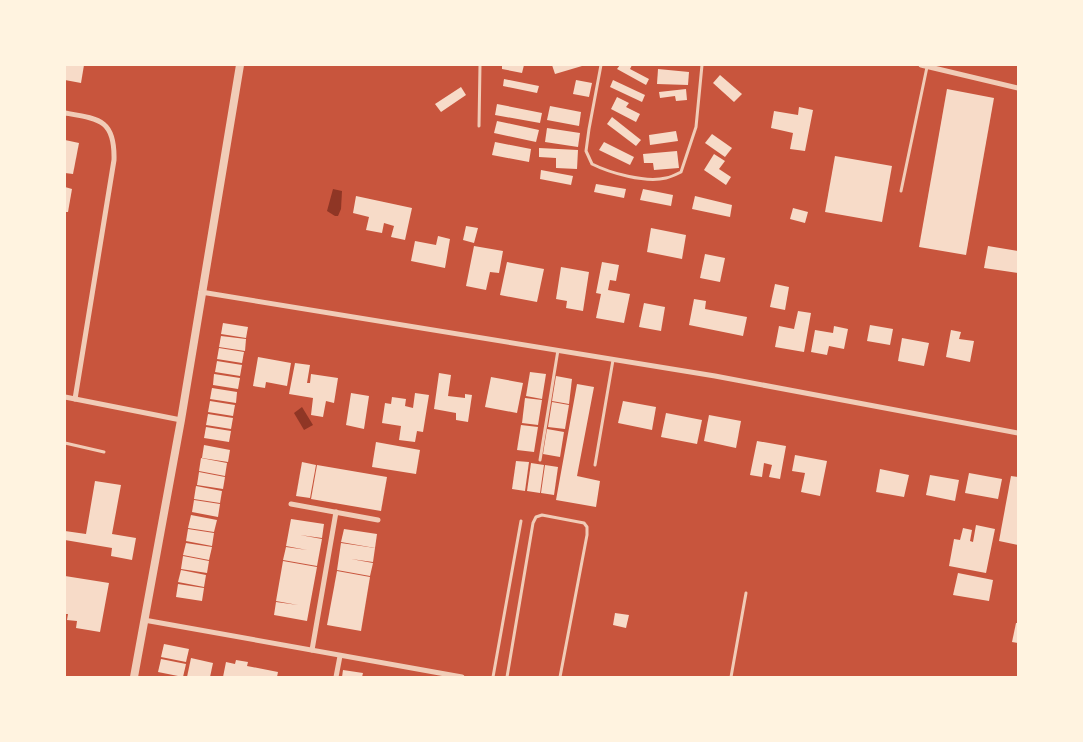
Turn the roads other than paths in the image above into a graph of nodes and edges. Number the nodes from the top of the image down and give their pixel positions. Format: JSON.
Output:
{"nodes":[{"id":1,"x":240,"y":65,"type":"edge"},
{"id":2,"x":480,"y":65,"type":"edge"},
{"id":3,"x":601,"y":65,"type":"edge"},
{"id":4,"x":702,"y":65,"type":"edge"},
{"id":5,"x":924,"y":66,"type":"edge"},
{"id":6,"x":1018,"y":87,"type":"edge"},
{"id":7,"x":65,"y":113,"type":"edge"},
{"id":8,"x":478,"y":126,"type":"dead end"},
{"id":9,"x":901,"y":191,"type":"dead end"},
{"id":10,"x":201,"y":292,"type":"junction"},
{"id":11,"x":558,"y":350,"type":"junction"},
{"id":12,"x":613,"y":360,"type":"junction"},
{"id":13,"x":65,"y":397,"type":"edge"},
{"id":14,"x":75,"y":399,"type":"junction"},
{"id":15,"x":181,"y":420,"type":"junction"},
{"id":16,"x":1018,"y":433,"type":"edge"},
{"id":17,"x":65,"y":443,"type":"edge"},
{"id":18,"x":104,"y":452,"type":"dead end"},
{"id":19,"x":540,"y":460,"type":"dead end"},
{"id":20,"x":595,"y":465,"type":"dead end"},
{"id":21,"x":291,"y":504,"type":"dead end"},
{"id":22,"x":336,"y":512,"type":"junction"},
{"id":23,"x":378,"y":520,"type":"dead end"},
{"id":24,"x":521,"y":521,"type":"dead end"},
{"id":25,"x":746,"y":593,"type":"dead end"},
{"id":26,"x":144,"y":620,"type":"junction"},
{"id":27,"x":312,"y":650,"type":"junction"},
{"id":28,"x":340,"y":656,"type":"junction"},
{"id":29,"x":427,"y":674,"type":"edge"},
{"id":30,"x":134,"y":677,"type":"edge"},
{"id":31,"x":336,"y":677,"type":"edge"},
{"id":32,"x":462,"y":677,"type":"edge"},
{"id":33,"x":493,"y":677,"type":"edge"},
{"id":34,"x":507,"y":677,"type":"edge"},
{"id":35,"x":560,"y":677,"type":"edge"},
{"id":36,"x":731,"y":677,"type":"edge"}],
"edges":[{"from":1,"to":10,"type":"street"},
{"from":2,"to":8,"type":"lane"},
{"from":3,"to":4,"type":"lane"},
{"from":5,"to":6,"type":"street"},
{"from":5,"to":9,"type":"lane"},
{"from":7,"to":14,"type":"street"},
{"from":10,"to":11,"type":"street"},
{"from":10,"to":15,"type":"street"},
{"from":11,"to":12,"type":"street"},
{"from":11,"to":19,"type":"lane"},
{"from":12,"to":16,"type":"street"},
{"from":12,"to":20,"type":"lane"},
{"from":13,"to":14,"type":"street"},
{"from":14,"to":15,"type":"street"},
{"from":15,"to":26,"type":"street"},
{"from":17,"to":18,"type":"lane"},
{"from":21,"to":22,"type":"street"},
{"from":22,"to":23,"type":"street"},
{"from":22,"to":27,"type":"street"},
{"from":24,"to":33,"type":"lane"},
{"from":25,"to":36,"type":"lane"},
{"from":26,"to":27,"type":"street"},
{"from":26,"to":30,"type":"street"},
{"from":27,"to":28,"type":"street"},
{"from":28,"to":29,"type":"street"},
{"from":28,"to":31,"type":"street"},
{"from":29,"to":32,"type":"street"},
{"from":34,"to":35,"type":"lane"}]}
